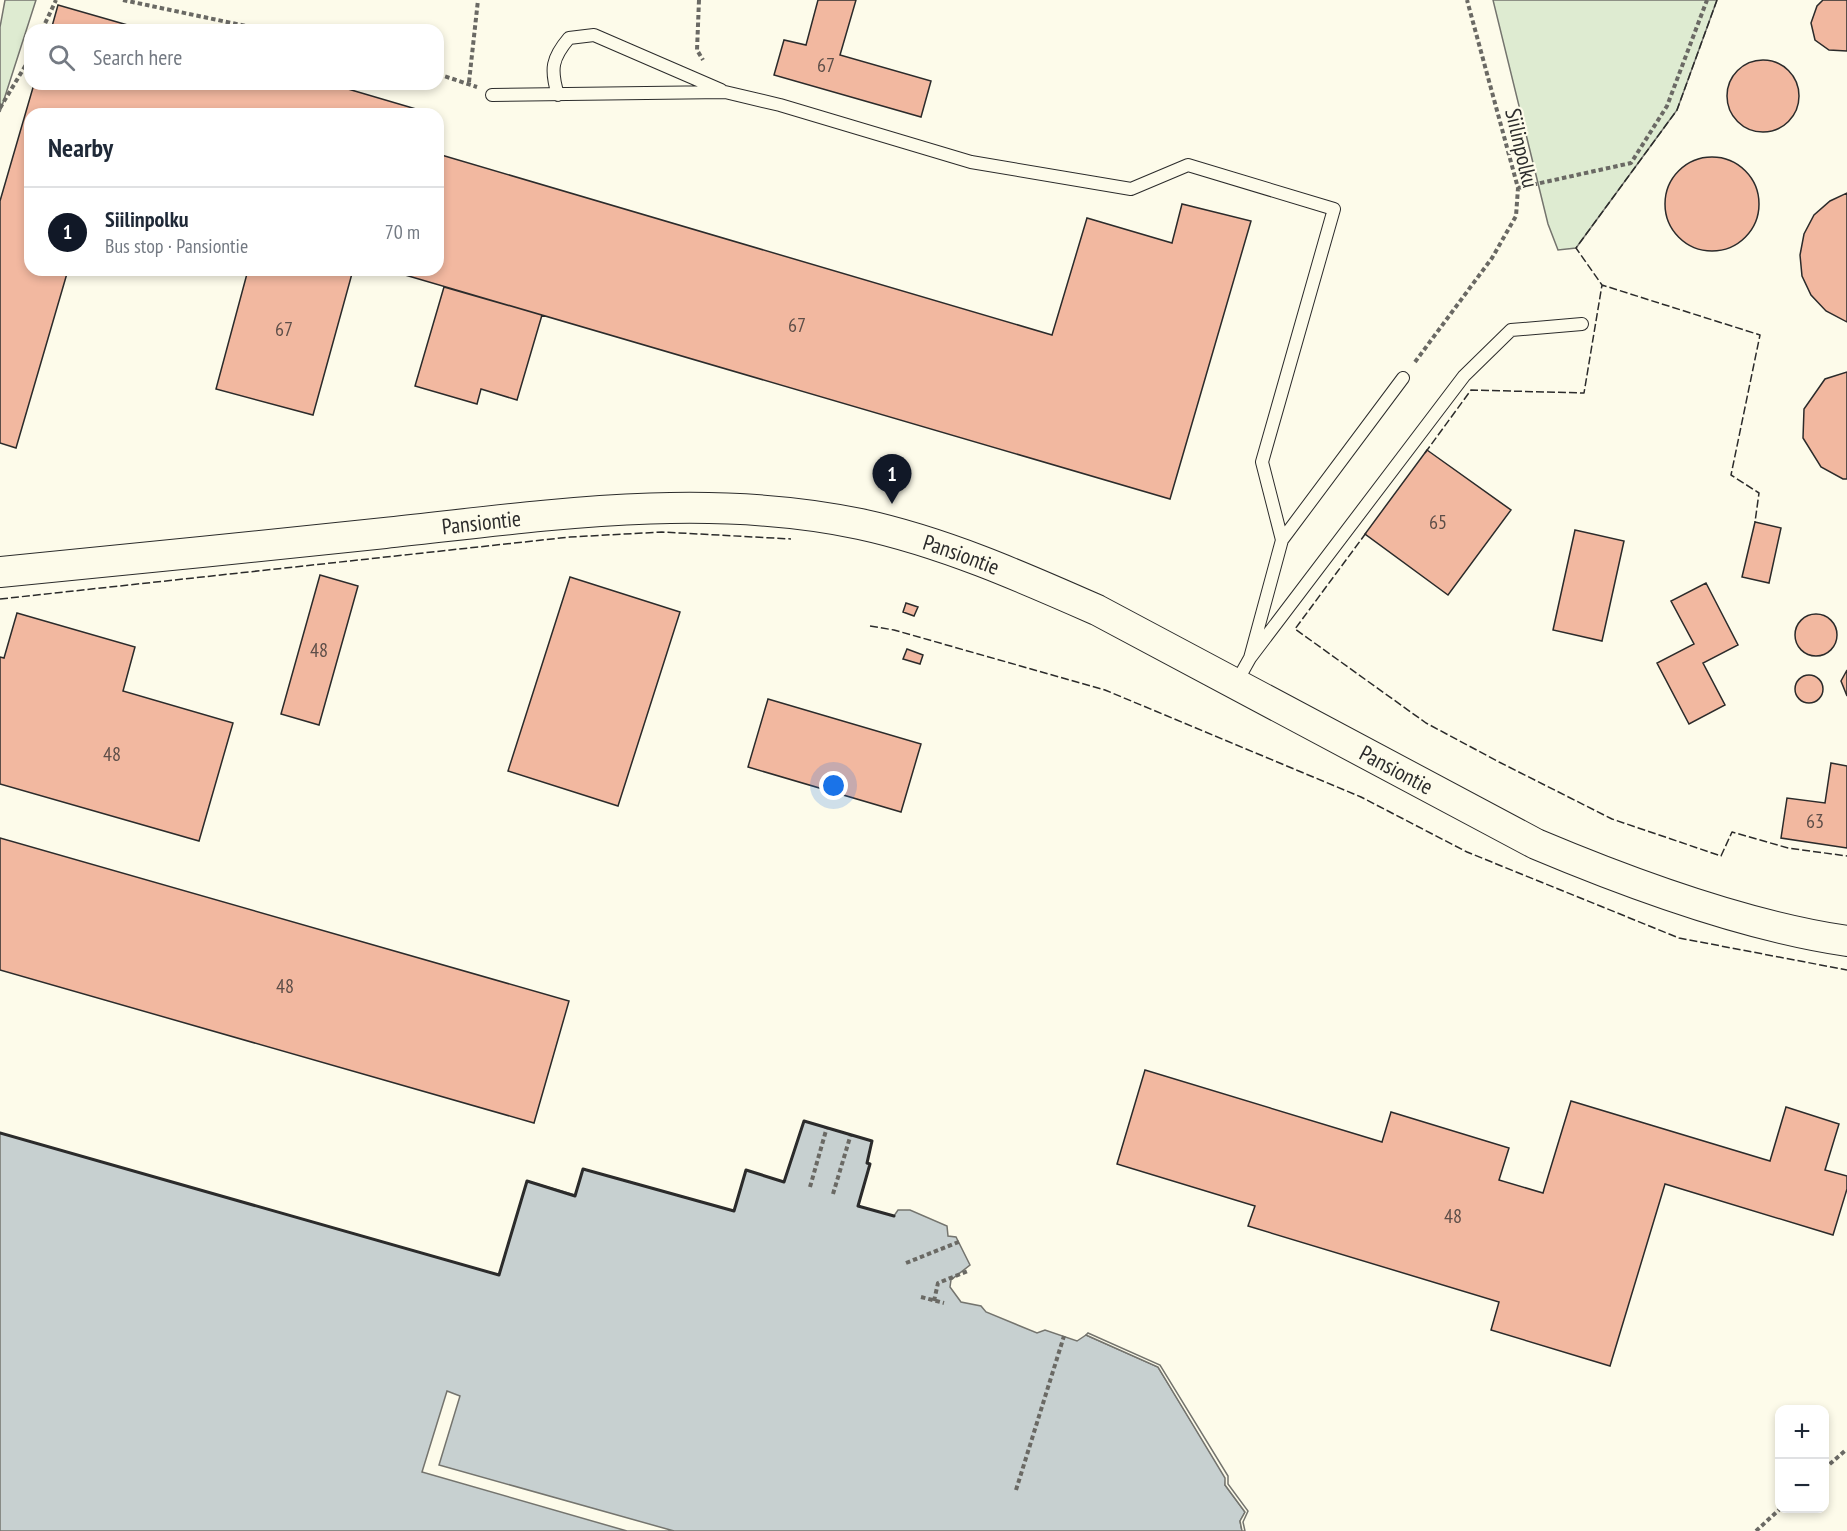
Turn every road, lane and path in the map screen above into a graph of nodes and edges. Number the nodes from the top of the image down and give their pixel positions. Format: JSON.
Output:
{"nodes":[{"id":1,"x":56,"y":0,"type":"edge"},
{"id":2,"x":123,"y":0,"type":"edge"},
{"id":3,"x":478,"y":0,"type":"edge"},
{"id":4,"x":699,"y":0,"type":"edge"},
{"id":5,"x":1467,"y":0,"type":"edge"},
{"id":6,"x":1707,"y":0,"type":"edge"},
{"id":7,"x":45,"y":24,"type":"edge"},
{"id":8,"x":237,"y":24,"type":"edge"},
{"id":9,"x":24,"y":68,"type":"edge"},
{"id":10,"x":444,"y":76,"type":"edge"},
{"id":11,"x":469,"y":82,"type":"junction"},
{"id":12,"x":725,"y":92,"type":"junction"},
{"id":13,"x":492,"y":94,"type":"joint"},
{"id":14,"x":558,"y":95,"type":"junction"},
{"id":15,"x":0,"y":108,"type":"edge"},
{"id":16,"x":1518,"y":188,"type":"junction"},
{"id":17,"x":1582,"y":324,"type":"dead end"},
{"id":18,"x":1403,"y":378,"type":"joint"},
{"id":19,"x":1282,"y":540,"type":"junction"},
{"id":20,"x":0,"y":572,"type":"edge"},
{"id":21,"x":1250,"y":658,"type":"junction"},
{"id":22,"x":1235,"y":685,"type":"junction"},
{"id":23,"x":1847,"y":941,"type":"edge"},
{"id":24,"x":827,"y":1127,"type":"dead end"},
{"id":25,"x":851,"y":1134,"type":"dead end"},
{"id":26,"x":810,"y":1187,"type":"dead end"},
{"id":27,"x":833,"y":1194,"type":"dead end"},
{"id":28,"x":961,"y":1240,"type":"dead end"},
{"id":29,"x":906,"y":1263,"type":"dead end"},
{"id":30,"x":968,"y":1270,"type":"dead end"},
{"id":31,"x":921,"y":1297,"type":"dead end"},
{"id":32,"x":934,"y":1300,"type":"junction"},
{"id":33,"x":944,"y":1303,"type":"dead end"},
{"id":34,"x":1064,"y":1336,"type":"dead end"},
{"id":35,"x":1846,"y":1450,"type":"edge"},
{"id":36,"x":1829,"y":1465,"type":"edge"},
{"id":37,"x":1016,"y":1490,"type":"dead end"},
{"id":38,"x":1776,"y":1513,"type":"edge"},
{"id":39,"x":1756,"y":1531,"type":"edge"}],
"edges":[{"from":1,"to":7,"type":"path"},
{"from":2,"to":8,"type":"path"},
{"from":3,"to":11,"type":"path"},
{"from":4,"to":12,"type":"path"},
{"from":5,"to":16,"type":"path","name":"Siilinpolku"},
{"from":6,"to":16,"type":"path"},
{"from":9,"to":15,"type":"path"},
{"from":10,"to":11,"type":"path"},
{"from":11,"to":13,"type":"path"},
{"from":12,"to":14,"type":"lane"},
{"from":12,"to":14,"type":"lane"},
{"from":12,"to":19,"type":"lane"},
{"from":13,"to":14,"type":"lane"},
{"from":16,"to":18,"type":"path","name":"Siilinpolku"},
{"from":17,"to":21,"type":"lane"},
{"from":18,"to":19,"type":"lane"},
{"from":19,"to":21,"type":"lane"},
{"from":20,"to":22,"type":"street","name":"Pansiontie"},
{"from":21,"to":22,"type":"lane"},
{"from":22,"to":23,"type":"street","name":"Pansiontie"},
{"from":24,"to":26,"type":"path"},
{"from":25,"to":27,"type":"path"},
{"from":28,"to":29,"type":"path"},
{"from":30,"to":32,"type":"path"},
{"from":31,"to":32,"type":"path"},
{"from":32,"to":33,"type":"path"},
{"from":34,"to":37,"type":"path"},
{"from":35,"to":36,"type":"path"},
{"from":38,"to":39,"type":"path"}]}
